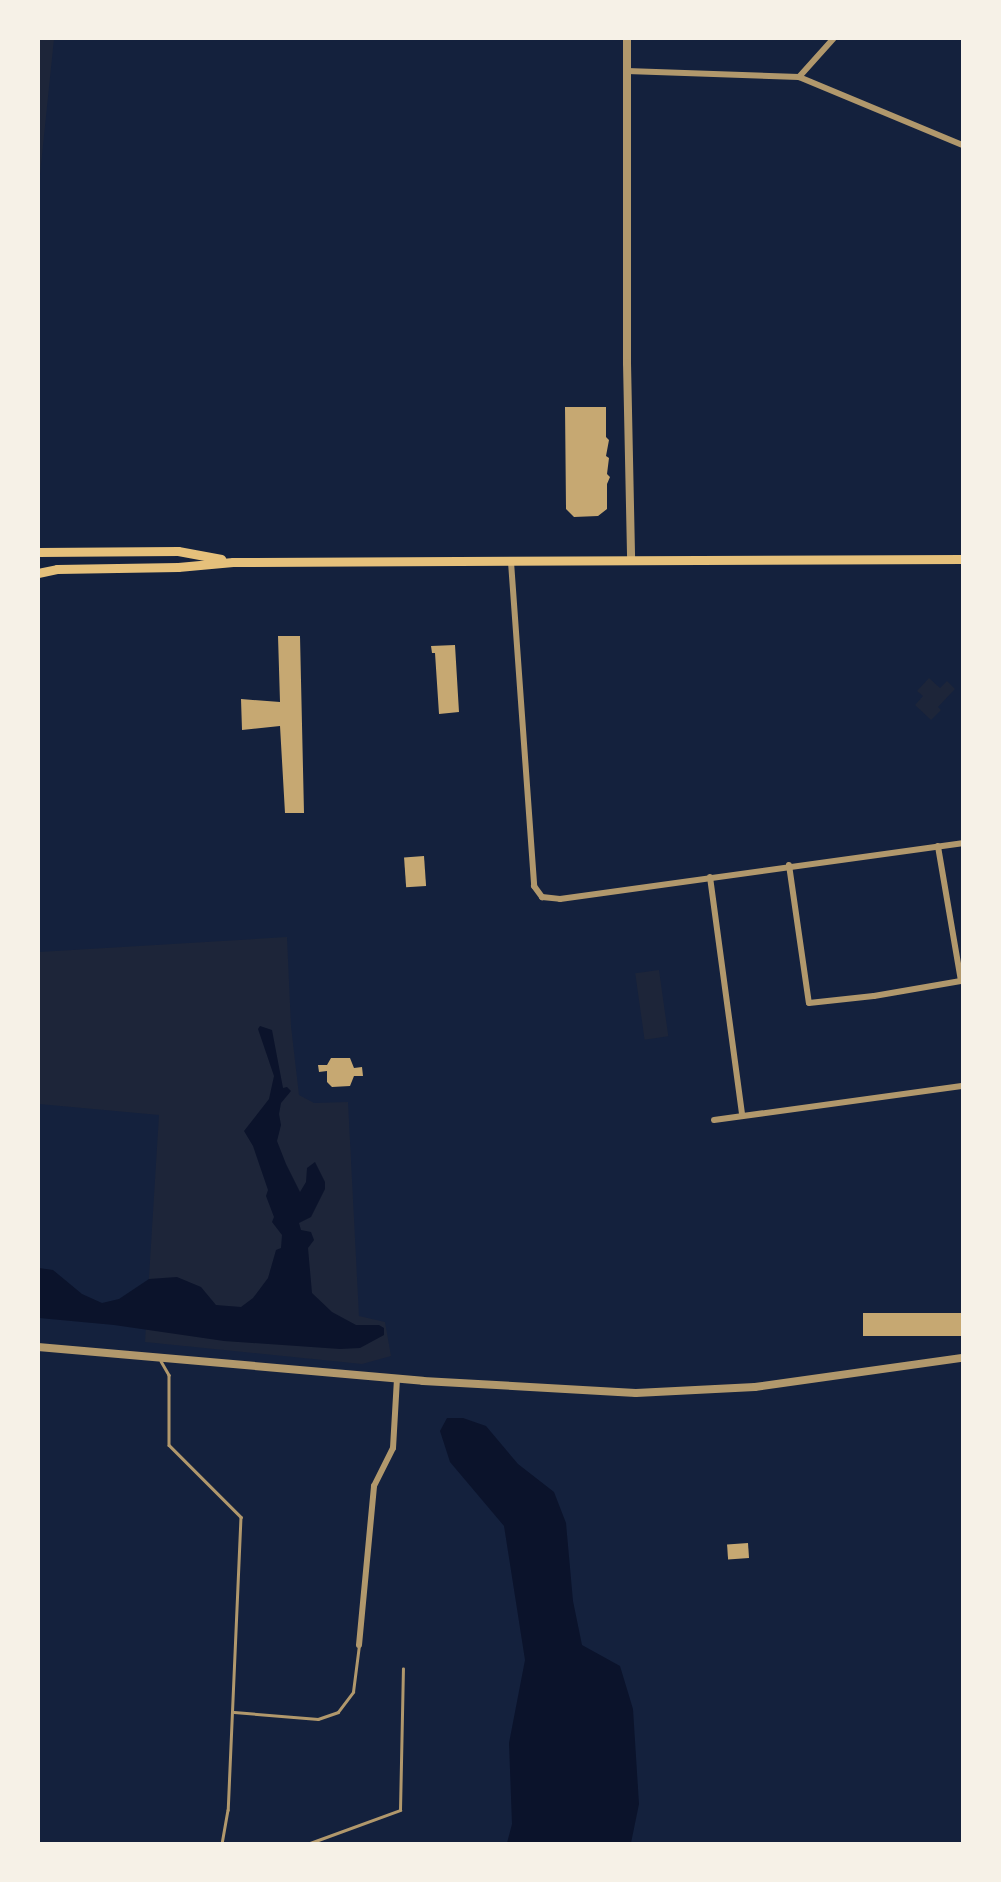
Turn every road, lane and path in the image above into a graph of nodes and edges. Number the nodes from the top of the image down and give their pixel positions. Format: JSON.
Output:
{"nodes":[{"id":1,"x":627,"y":38,"type":"edge"},
{"id":2,"x":834,"y":38,"type":"edge"},
{"id":3,"x":627,"y":71,"type":"junction"},
{"id":4,"x":799,"y":78,"type":"junction"},
{"id":5,"x":962,"y":145,"type":"edge"},
{"id":6,"x":38,"y":552,"type":"edge"},
{"id":7,"x":962,"y":559,"type":"edge"},
{"id":8,"x":631,"y":561,"type":"junction"},
{"id":9,"x":233,"y":562,"type":"junction"},
{"id":10,"x":511,"y":562,"type":"junction"},
{"id":11,"x":38,"y":573,"type":"edge"},
{"id":12,"x":962,"y":843,"type":"edge"},
{"id":13,"x":938,"y":846,"type":"junction"},
{"id":14,"x":789,"y":866,"type":"junction"},
{"id":15,"x":710,"y":877,"type":"junction"},
{"id":16,"x":962,"y":1086,"type":"edge"},
{"id":17,"x":742,"y":1115,"type":"junction"},
{"id":18,"x":714,"y":1120,"type":"dead end"},
{"id":19,"x":38,"y":1347,"type":"edge"},
{"id":20,"x":159,"y":1358,"type":"junction"},
{"id":21,"x":962,"y":1358,"type":"edge"},
{"id":22,"x":397,"y":1378,"type":"junction"},
{"id":23,"x":359,"y":1644,"type":"joint"},
{"id":24,"x":404,"y":1669,"type":"dead end"},
{"id":25,"x":233,"y":1712,"type":"junction"},
{"id":26,"x":222,"y":1843,"type":"edge"},
{"id":27,"x":310,"y":1843,"type":"edge"}],
"edges":[{"from":1,"to":3,"type":"street"},
{"from":2,"to":4,"type":"street"},
{"from":3,"to":4,"type":"street"},
{"from":3,"to":8,"type":"street"},
{"from":4,"to":5,"type":"street"},
{"from":6,"to":9,"type":"main road"},
{"from":7,"to":8,"type":"main road"},
{"from":8,"to":10,"type":"main road"},
{"from":9,"to":10,"type":"main road"},
{"from":9,"to":11,"type":"main road"},
{"from":10,"to":15,"type":"street"},
{"from":12,"to":13,"type":"street"},
{"from":13,"to":14,"type":"street"},
{"from":13,"to":14,"type":"street"},
{"from":14,"to":15,"type":"street"},
{"from":15,"to":17,"type":"street"},
{"from":16,"to":17,"type":"street"},
{"from":17,"to":18,"type":"street"},
{"from":19,"to":20,"type":"street"},
{"from":20,"to":22,"type":"street"},
{"from":20,"to":25,"type":"lane"},
{"from":21,"to":22,"type":"street"},
{"from":22,"to":23,"type":"street"},
{"from":23,"to":25,"type":"lane"},
{"from":24,"to":27,"type":"lane"},
{"from":25,"to":26,"type":"lane"}]}
